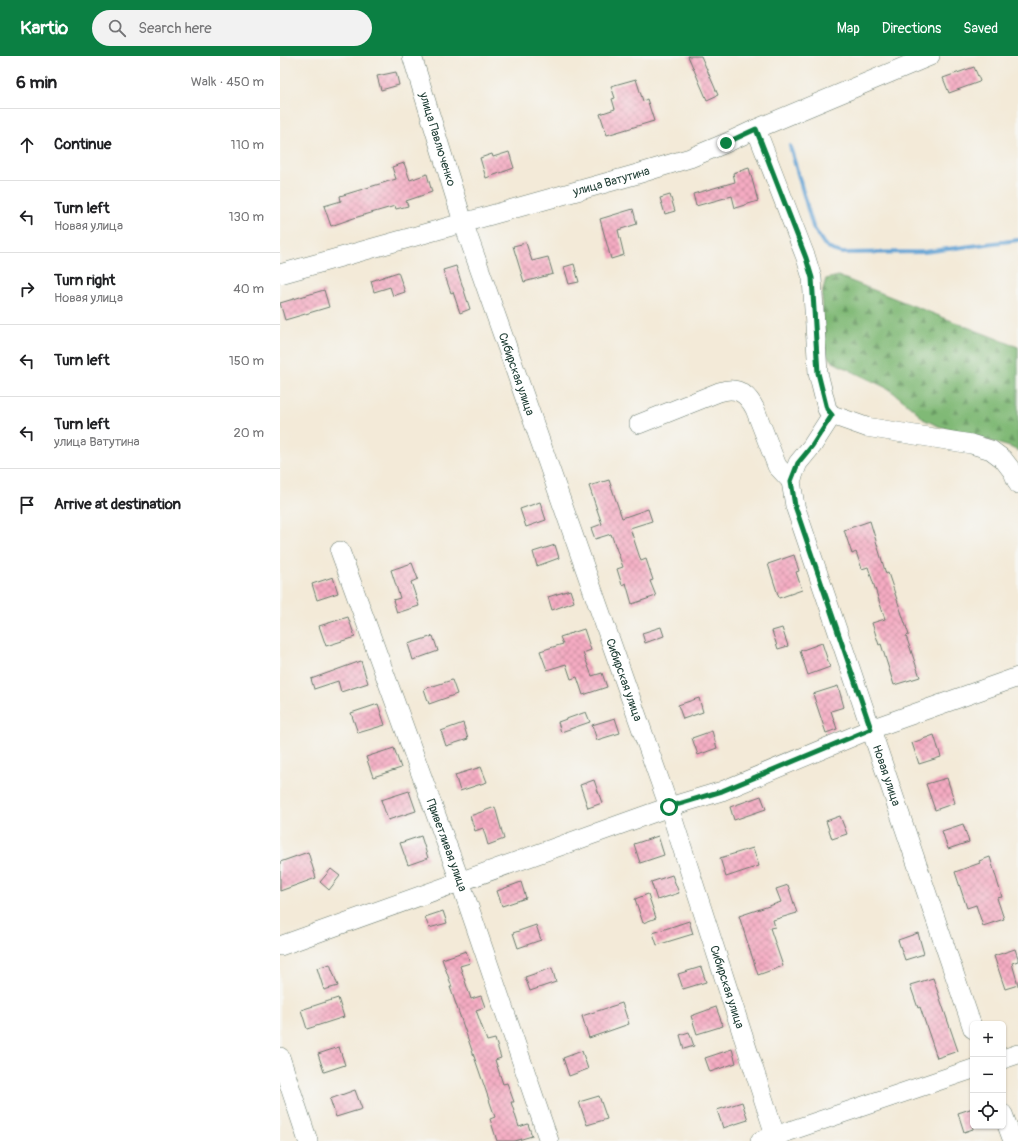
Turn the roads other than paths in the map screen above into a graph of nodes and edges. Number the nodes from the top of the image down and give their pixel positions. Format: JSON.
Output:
{"nodes":[{"id":1,"x":412,"y":56,"type":"edge"},
{"id":2,"x":930,"y":56,"type":"edge"},
{"id":3,"x":756,"y":129,"type":"junction"},
{"id":4,"x":463,"y":222,"type":"junction"},
{"id":5,"x":280,"y":274,"type":"edge"},
{"id":6,"x":832,"y":415,"type":"junction"},
{"id":7,"x":639,"y":424,"type":"dead end"},
{"id":8,"x":791,"y":481,"type":"junction"},
{"id":9,"x":1018,"y":484,"type":"edge"},
{"id":10,"x":340,"y":551,"type":"dead end"},
{"id":11,"x":1018,"y":677,"type":"edge"},
{"id":12,"x":871,"y":729,"type":"junction"},
{"id":13,"x":669,"y":807,"type":"junction"},
{"id":14,"x":460,"y":881,"type":"junction"},
{"id":15,"x":280,"y":946,"type":"edge"},
{"id":16,"x":970,"y":1021,"type":"edge"},
{"id":17,"x":1018,"y":1054,"type":"edge"},
{"id":18,"x":280,"y":1057,"type":"edge"},
{"id":19,"x":1006,"y":1058,"type":"edge"},
{"id":20,"x":970,"y":1070,"type":"edge"},
{"id":21,"x":1006,"y":1122,"type":"edge"},
{"id":22,"x":771,"y":1139,"type":"edge"},
{"id":23,"x":308,"y":1141,"type":"edge"},
{"id":24,"x":549,"y":1141,"type":"edge"},
{"id":25,"x":1013,"y":1141,"type":"edge"}],
"edges":[{"from":1,"to":4,"type":"street","name":"улица Павлюченко"},
{"from":2,"to":3,"type":"street","name":"улица Ватутина"},
{"from":3,"to":4,"type":"street","name":"улица Ватутина"},
{"from":3,"to":6,"type":"street"},
{"from":4,"to":5,"type":"street","name":"улица Ватутина"},
{"from":4,"to":13,"type":"street","name":"Сибирская улица"},
{"from":6,"to":8,"type":"street"},
{"from":6,"to":9,"type":"street"},
{"from":7,"to":8,"type":"street"},
{"from":8,"to":12,"type":"street","name":"Новая улица"},
{"from":10,"to":14,"type":"street","name":"Приветливая улица"},
{"from":11,"to":12,"type":"street"},
{"from":12,"to":13,"type":"street"},
{"from":12,"to":16,"type":"street","name":"Новая улица"},
{"from":13,"to":14,"type":"street"},
{"from":13,"to":22,"type":"street","name":"Сибирская улица"},
{"from":14,"to":15,"type":"street"},
{"from":14,"to":24,"type":"street","name":"Приветливая улица"},
{"from":17,"to":19,"type":"street"},
{"from":18,"to":23,"type":"street"},
{"from":20,"to":22,"type":"street"},
{"from":21,"to":25,"type":"street"}]}
